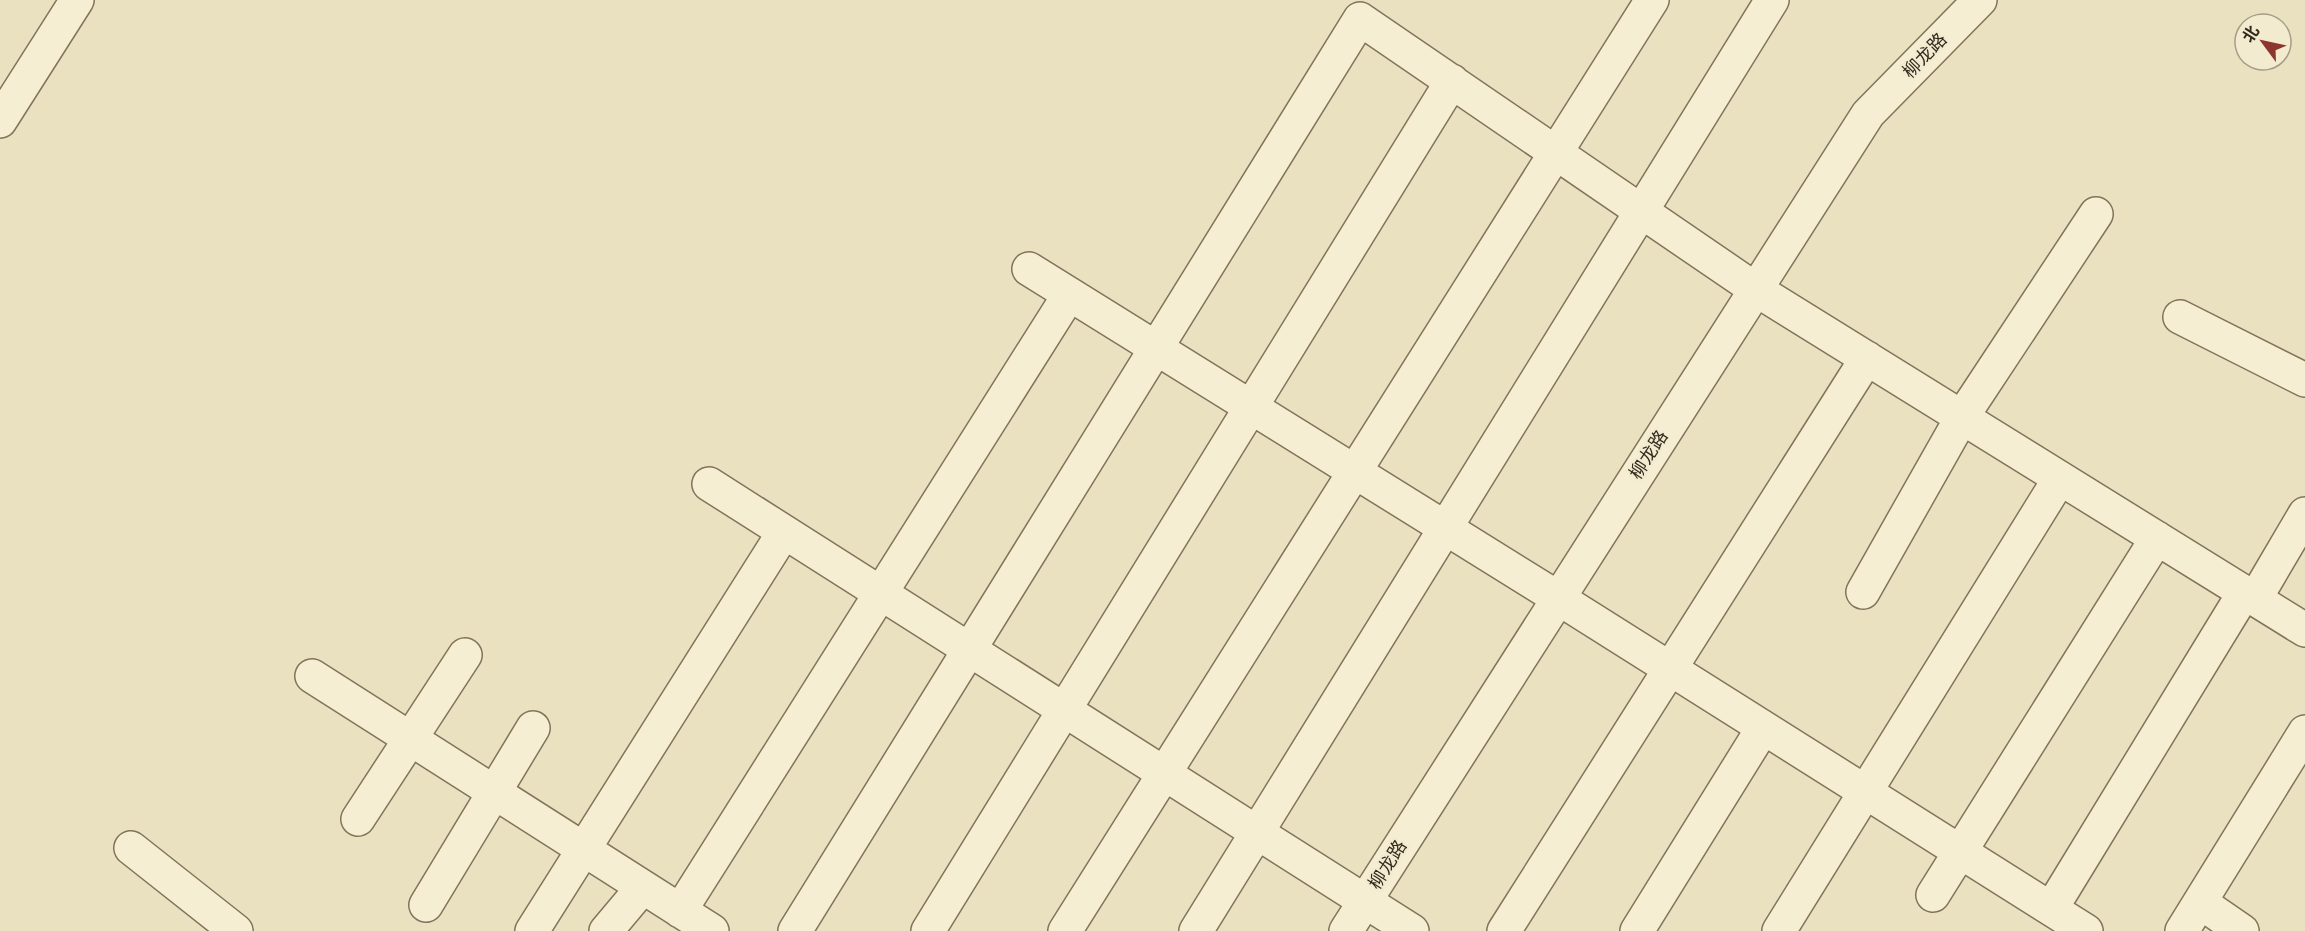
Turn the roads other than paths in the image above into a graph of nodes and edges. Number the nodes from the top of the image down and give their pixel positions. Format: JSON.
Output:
{"nodes":[{"id":1,"x":77,"y":0,"type":"edge"},
{"id":2,"x":1652,"y":0,"type":"edge"},
{"id":3,"x":1772,"y":0,"type":"edge"},
{"id":4,"x":1980,"y":0,"type":"edge"},
{"id":5,"x":1452,"y":81,"type":"junction"},
{"id":6,"x":0,"y":121,"type":"edge"},
{"id":7,"x":1556,"y":152,"type":"junction"},
{"id":8,"x":1641,"y":211,"type":"junction"},
{"id":9,"x":2096,"y":214,"type":"dead end"},
{"id":10,"x":1029,"y":269,"type":"dead end"},
{"id":11,"x":1755,"y":289,"type":"junction"},
{"id":12,"x":1069,"y":295,"type":"junction"},
{"id":13,"x":2180,"y":317,"type":"dead end"},
{"id":14,"x":1156,"y":348,"type":"junction"},
{"id":15,"x":1866,"y":358,"type":"junction"},
{"id":16,"x":2305,"y":380,"type":"edge"},
{"id":17,"x":1250,"y":408,"type":"junction"},
{"id":18,"x":1962,"y":417,"type":"junction"},
{"id":19,"x":1354,"y":472,"type":"junction"},
{"id":20,"x":2060,"y":478,"type":"junction"},
{"id":21,"x":709,"y":484,"type":"dead end"},
{"id":22,"x":2305,"y":514,"type":"edge"},
{"id":23,"x":1445,"y":528,"type":"junction"},
{"id":24,"x":784,"y":532,"type":"junction"},
{"id":25,"x":2157,"y":538,"type":"junction"},
{"id":26,"x":1863,"y":592,"type":"dead end"},
{"id":27,"x":881,"y":593,"type":"junction"},
{"id":28,"x":2250,"y":596,"type":"junction"},
{"id":29,"x":1558,"y":598,"type":"junction"},
{"id":30,"x":2305,"y":630,"type":"edge"},
{"id":31,"x":969,"y":650,"type":"junction"},
{"id":32,"x":465,"y":655,"type":"dead end"},
{"id":33,"x":1670,"y":669,"type":"junction"},
{"id":34,"x":312,"y":676,"type":"dead end"},
{"id":35,"x":1064,"y":710,"type":"junction"},
{"id":36,"x":533,"y":728,"type":"dead end"},
{"id":37,"x":1763,"y":728,"type":"junction"},
{"id":38,"x":2305,"y":732,"type":"edge"},
{"id":39,"x":410,"y":739,"type":"junction"},
{"id":40,"x":1164,"y":773,"type":"junction"},
{"id":41,"x":494,"y":792,"type":"junction"},
{"id":42,"x":1865,"y":792,"type":"junction"},
{"id":43,"x":358,"y":819,"type":"dead end"},
{"id":44,"x":1257,"y":832,"type":"junction"},
{"id":45,"x":131,"y":848,"type":"dead end"},
{"id":46,"x":584,"y":849,"type":"junction"},
{"id":47,"x":1960,"y":852,"type":"junction"},
{"id":48,"x":644,"y":887,"type":"junction"},
{"id":49,"x":1933,"y":895,"type":"dead end"},
{"id":50,"x":1365,"y":901,"type":"junction"},
{"id":51,"x":2200,"y":902,"type":"junction"},
{"id":52,"x":426,"y":905,"type":"dead end"},
{"id":53,"x":2051,"y":909,"type":"junction"},
{"id":54,"x":680,"y":911,"type":"junction"},
{"id":55,"x":236,"y":931,"type":"edge"},
{"id":56,"x":532,"y":931,"type":"edge"},
{"id":57,"x":606,"y":931,"type":"edge"},
{"id":58,"x":712,"y":931,"type":"edge"},
{"id":59,"x":795,"y":931,"type":"edge"},
{"id":60,"x":928,"y":931,"type":"edge"},
{"id":61,"x":1065,"y":931,"type":"edge"},
{"id":62,"x":1196,"y":931,"type":"edge"},
{"id":63,"x":1346,"y":931,"type":"edge"},
{"id":64,"x":1412,"y":931,"type":"edge"},
{"id":65,"x":1504,"y":931,"type":"edge"},
{"id":66,"x":1637,"y":931,"type":"edge"},
{"id":67,"x":1779,"y":931,"type":"edge"},
{"id":68,"x":2086,"y":931,"type":"edge"},
{"id":69,"x":2182,"y":931,"type":"edge"},
{"id":70,"x":2242,"y":931,"type":"edge"}],
"edges":[{"from":1,"to":6,"type":"street"},
{"from":2,"to":7,"type":"street"},
{"from":3,"to":8,"type":"street"},
{"from":4,"to":11,"type":"street","name":"柳龙路"},
{"from":5,"to":7,"type":"street"},
{"from":5,"to":14,"type":"street"},
{"from":5,"to":17,"type":"street"},
{"from":7,"to":8,"type":"street"},
{"from":7,"to":19,"type":"street"},
{"from":8,"to":11,"type":"street"},
{"from":8,"to":23,"type":"street"},
{"from":9,"to":18,"type":"street"},
{"from":10,"to":12,"type":"street"},
{"from":11,"to":15,"type":"street"},
{"from":11,"to":29,"type":"street","name":"柳龙路"},
{"from":12,"to":14,"type":"street"},
{"from":12,"to":27,"type":"street"},
{"from":13,"to":16,"type":"street"},
{"from":14,"to":17,"type":"street"},
{"from":14,"to":31,"type":"street"},
{"from":15,"to":18,"type":"street"},
{"from":15,"to":33,"type":"street"},
{"from":17,"to":19,"type":"street"},
{"from":17,"to":35,"type":"street"},
{"from":18,"to":20,"type":"street"},
{"from":18,"to":26,"type":"street"},
{"from":19,"to":23,"type":"street"},
{"from":19,"to":40,"type":"street"},
{"from":20,"to":25,"type":"street"},
{"from":20,"to":42,"type":"street"},
{"from":21,"to":24,"type":"street"},
{"from":22,"to":28,"type":"street"},
{"from":23,"to":29,"type":"street"},
{"from":23,"to":44,"type":"street"},
{"from":24,"to":27,"type":"street"},
{"from":24,"to":46,"type":"street"},
{"from":25,"to":28,"type":"street"},
{"from":25,"to":47,"type":"street"},
{"from":27,"to":31,"type":"street"},
{"from":27,"to":54,"type":"street"},
{"from":28,"to":30,"type":"street"},
{"from":28,"to":53,"type":"street"},
{"from":29,"to":33,"type":"street"},
{"from":29,"to":50,"type":"street","name":"柳龙路"},
{"from":31,"to":35,"type":"street"},
{"from":31,"to":59,"type":"street"},
{"from":32,"to":39,"type":"street"},
{"from":33,"to":37,"type":"street"},
{"from":33,"to":65,"type":"street"},
{"from":34,"to":39,"type":"street"},
{"from":35,"to":40,"type":"street"},
{"from":35,"to":60,"type":"street"},
{"from":36,"to":41,"type":"street"},
{"from":37,"to":42,"type":"street"},
{"from":37,"to":66,"type":"street"},
{"from":38,"to":51,"type":"street"},
{"from":39,"to":41,"type":"street"},
{"from":39,"to":43,"type":"street"},
{"from":40,"to":44,"type":"street"},
{"from":40,"to":61,"type":"street"},
{"from":41,"to":46,"type":"street"},
{"from":41,"to":52,"type":"street"},
{"from":42,"to":47,"type":"street"},
{"from":42,"to":67,"type":"street"},
{"from":44,"to":50,"type":"street"},
{"from":44,"to":62,"type":"street"},
{"from":45,"to":55,"type":"street"},
{"from":46,"to":48,"type":"street"},
{"from":46,"to":56,"type":"street"},
{"from":47,"to":49,"type":"street"},
{"from":47,"to":53,"type":"street"},
{"from":48,"to":54,"type":"street"},
{"from":48,"to":57,"type":"street"},
{"from":50,"to":63,"type":"street","name":"柳龙路"},
{"from":50,"to":64,"type":"street"},
{"from":51,"to":69,"type":"street"},
{"from":51,"to":70,"type":"street"},
{"from":53,"to":68,"type":"street"},
{"from":54,"to":58,"type":"street"}]}
